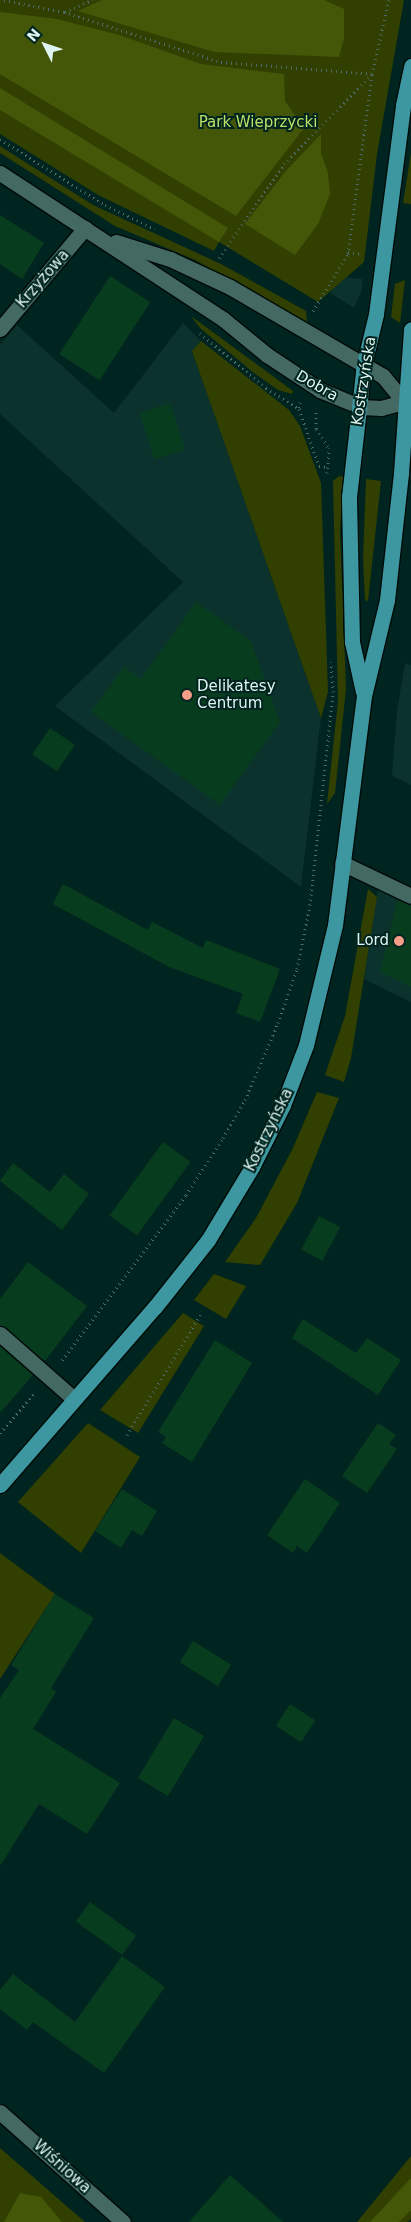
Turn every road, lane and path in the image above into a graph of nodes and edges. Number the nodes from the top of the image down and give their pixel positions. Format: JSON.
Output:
{"nodes":[{"id":1,"x":4,"y":0,"type":"edge"},
{"id":2,"x":92,"y":0,"type":"edge"},
{"id":3,"x":389,"y":0,"type":"edge"},
{"id":4,"x":64,"y":12,"type":"junction"},
{"id":5,"x":411,"y":66,"type":"edge"},
{"id":6,"x":372,"y":74,"type":"junction"},
{"id":7,"x":0,"y":139,"type":"edge"},
{"id":8,"x":0,"y":173,"type":"edge"},
{"id":9,"x":157,"y":230,"type":"dead end"},
{"id":10,"x":90,"y":232,"type":"junction"},
{"id":11,"x":348,"y":252,"type":"junction"},
{"id":12,"x":210,"y":255,"type":"dead end"},
{"id":13,"x":367,"y":255,"type":"dead end"},
{"id":14,"x":218,"y":259,"type":"junction"},
{"id":15,"x":227,"y":264,"type":"dead end"},
{"id":16,"x":307,"y":306,"type":"dead end"},
{"id":17,"x":0,"y":329,"type":"edge"},
{"id":18,"x":411,"y":329,"type":"edge"},
{"id":19,"x":364,"y":364,"type":"junction"},
{"id":20,"x":301,"y":396,"type":"dead end"},
{"id":21,"x":408,"y":403,"type":"edge"},
{"id":22,"x":317,"y":406,"type":"dead end"},
{"id":23,"x":359,"y":406,"type":"junction"},
{"id":24,"x":328,"y":448,"type":"junction"},
{"id":25,"x":337,"y":454,"type":"dead end"},
{"id":26,"x":327,"y":467,"type":"junction"},
{"id":27,"x":335,"y":467,"type":"dead end"},
{"id":28,"x":327,"y":476,"type":"dead end"},
{"id":29,"x":331,"y":655,"type":"dead end"},
{"id":30,"x":364,"y":696,"type":"junction"},
{"id":31,"x":342,"y":863,"type":"junction"},
{"id":32,"x":411,"y":896,"type":"edge"},
{"id":33,"x":202,"y":1314,"type":"dead end"},
{"id":34,"x":0,"y":1334,"type":"edge"},
{"id":35,"x":49,"y":1376,"type":"junction"},
{"id":36,"x":74,"y":1399,"type":"junction"},
{"id":37,"x":0,"y":1433,"type":"edge"},
{"id":38,"x":127,"y":1435,"type":"dead end"},
{"id":39,"x":0,"y":1485,"type":"edge"},
{"id":40,"x":0,"y":2112,"type":"edge"},
{"id":41,"x":123,"y":2222,"type":"edge"}],
"edges":[{"from":1,"to":4,"type":"path"},
{"from":2,"to":4,"type":"path"},
{"from":3,"to":6,"type":"path"},
{"from":4,"to":6,"type":"path"},
{"from":5,"to":19,"type":"main road","name":"Kostrzyńska"},
{"from":6,"to":11,"type":"path"},
{"from":6,"to":14,"type":"path"},
{"from":7,"to":9,"type":"path"},
{"from":8,"to":10,"type":"street","name":"Dobra"},
{"from":10,"to":17,"type":"street","name":"Krzyżowa"},
{"from":10,"to":19,"type":"street","name":"Dobra"},
{"from":10,"to":23,"type":"street","name":"Dobra"},
{"from":11,"to":13,"type":"path"},
{"from":11,"to":16,"type":"path"},
{"from":12,"to":14,"type":"path"},
{"from":14,"to":15,"type":"path"},
{"from":18,"to":21,"type":"main road","name":"Kostrzyńska"},
{"from":19,"to":21,"type":"street","name":"Dobra"},
{"from":19,"to":23,"type":"main road","name":"Kostrzyńska"},
{"from":20,"to":26,"type":"path"},
{"from":21,"to":23,"type":"street","name":"Dobra"},
{"from":21,"to":30,"type":"main road","name":"Kostrzyńska"},
{"from":22,"to":24,"type":"path"},
{"from":23,"to":30,"type":"main road","name":"Kostrzyńska"},
{"from":24,"to":25,"type":"path"},
{"from":24,"to":26,"type":"path"},
{"from":26,"to":27,"type":"path"},
{"from":26,"to":28,"type":"path"},
{"from":29,"to":35,"type":"path"},
{"from":30,"to":31,"type":"main road","name":"Kostrzyńska"},
{"from":31,"to":32,"type":"street"},
{"from":31,"to":36,"type":"main road","name":"Kostrzyńska"},
{"from":33,"to":38,"type":"path"},
{"from":34,"to":35,"type":"street"},
{"from":35,"to":36,"type":"street"},
{"from":35,"to":37,"type":"path"},
{"from":36,"to":39,"type":"main road","name":"Kostrzyńska"},
{"from":40,"to":41,"type":"street","name":"Wiśniowa"}]}
